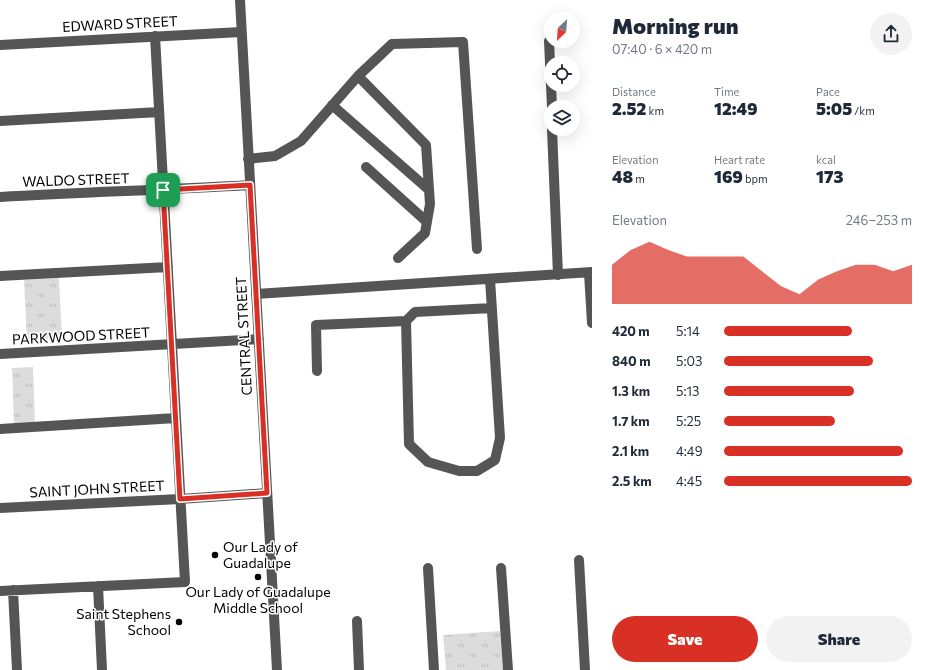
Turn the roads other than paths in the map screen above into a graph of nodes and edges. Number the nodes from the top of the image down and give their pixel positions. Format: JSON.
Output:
{"nodes":[{"id":1,"x":240,"y":0,"type":"edge"},
{"id":2,"x":241,"y":32,"type":"junction"},
{"id":3,"x":155,"y":36,"type":"junction"},
{"id":4,"x":0,"y":45,"type":"edge"},
{"id":5,"x":549,"y":48,"type":"edge"},
{"id":6,"x":358,"y":76,"type":"junction"},
{"id":7,"x":552,"y":100,"type":"edge"},
{"id":8,"x":332,"y":105,"type":"junction"},
{"id":9,"x":159,"y":112,"type":"junction"},
{"id":10,"x":0,"y":121,"type":"edge"},
{"id":11,"x":552,"y":136,"type":"edge"},
{"id":12,"x":248,"y":159,"type":"junction"},
{"id":13,"x":366,"y":167,"type":"dead end"},
{"id":14,"x":250,"y":185,"type":"junction"},
{"id":15,"x":428,"y":189,"type":"junction"},
{"id":16,"x":163,"y":190,"type":"junction"},
{"id":17,"x":0,"y":198,"type":"edge"},
{"id":18,"x":427,"y":222,"type":"junction"},
{"id":19,"x":477,"y":249,"type":"dead end"},
{"id":20,"x":398,"y":258,"type":"dead end"},
{"id":21,"x":168,"y":267,"type":"junction"},
{"id":22,"x":590,"y":273,"type":"edge"},
{"id":23,"x":558,"y":275,"type":"junction"},
{"id":24,"x":0,"y":276,"type":"edge"},
{"id":25,"x":490,"y":279,"type":"junction"},
{"id":26,"x":256,"y":294,"type":"junction"},
{"id":27,"x":492,"y":308,"type":"junction"},
{"id":28,"x":406,"y":321,"type":"junction"},
{"id":29,"x":592,"y":323,"type":"edge"},
{"id":30,"x":259,"y":339,"type":"junction"},
{"id":31,"x":172,"y":345,"type":"junction"},
{"id":32,"x":0,"y":354,"type":"edge"},
{"id":33,"x":317,"y":371,"type":"dead end"},
{"id":34,"x":176,"y":418,"type":"junction"},
{"id":35,"x":0,"y":429,"type":"edge"},
{"id":36,"x":267,"y":493,"type":"junction"},
{"id":37,"x":180,"y":499,"type":"junction"},
{"id":38,"x":0,"y":508,"type":"edge"},
{"id":39,"x":579,"y":560,"type":"dead end"},
{"id":40,"x":428,"y":568,"type":"dead end"},
{"id":41,"x":501,"y":568,"type":"dead end"},
{"id":42,"x":98,"y":586,"type":"junction"},
{"id":43,"x":13,"y":590,"type":"junction"},
{"id":44,"x":0,"y":591,"type":"edge"},
{"id":45,"x":357,"y":621,"type":"dead end"},
{"id":46,"x":17,"y":670,"type":"edge"},
{"id":47,"x":102,"y":670,"type":"edge"},
{"id":48,"x":277,"y":670,"type":"edge"},
{"id":49,"x":360,"y":670,"type":"edge"},
{"id":50,"x":434,"y":670,"type":"edge"},
{"id":51,"x":508,"y":670,"type":"edge"},
{"id":52,"x":585,"y":670,"type":"edge"}],
"edges":[{"from":1,"to":2,"type":"street","name":"CENTRAL STREET"},
{"from":2,"to":3,"type":"street","name":"EDWARD STREET"},
{"from":2,"to":12,"type":"street","name":"CENTRAL STREET"},
{"from":3,"to":4,"type":"street","name":"EDWARD STREET"},
{"from":3,"to":9,"type":"street"},
{"from":5,"to":7,"type":"street"},
{"from":6,"to":8,"type":"street"},
{"from":6,"to":15,"type":"street"},
{"from":6,"to":19,"type":"street"},
{"from":8,"to":12,"type":"street"},
{"from":8,"to":15,"type":"street"},
{"from":9,"to":10,"type":"street"},
{"from":9,"to":16,"type":"street"},
{"from":11,"to":23,"type":"street"},
{"from":12,"to":14,"type":"street","name":"CENTRAL STREET"},
{"from":13,"to":18,"type":"street"},
{"from":14,"to":16,"type":"street","name":"WALDO STREET"},
{"from":14,"to":26,"type":"street","name":"CENTRAL STREET"},
{"from":15,"to":18,"type":"street"},
{"from":16,"to":17,"type":"street","name":"WALDO STREET"},
{"from":16,"to":21,"type":"street"},
{"from":18,"to":20,"type":"street"},
{"from":21,"to":24,"type":"street"},
{"from":21,"to":31,"type":"street"},
{"from":22,"to":23,"type":"street"},
{"from":22,"to":29,"type":"street"},
{"from":23,"to":25,"type":"street"},
{"from":25,"to":26,"type":"street"},
{"from":25,"to":27,"type":"street"},
{"from":26,"to":30,"type":"street","name":"CENTRAL STREET"},
{"from":27,"to":28,"type":"street"},
{"from":27,"to":28,"type":"street"},
{"from":28,"to":33,"type":"street"},
{"from":30,"to":31,"type":"street","name":"PARKWOOD STREET"},
{"from":30,"to":36,"type":"street","name":"CENTRAL STREET"},
{"from":31,"to":32,"type":"street","name":"PARKWOOD STREET"},
{"from":31,"to":34,"type":"street"},
{"from":34,"to":35,"type":"street"},
{"from":34,"to":37,"type":"street"},
{"from":36,"to":37,"type":"street","name":"SAINT JOHN STREET"},
{"from":36,"to":48,"type":"street","name":"CENTRAL STREET"},
{"from":37,"to":38,"type":"street","name":"SAINT JOHN STREET"},
{"from":37,"to":42,"type":"street"},
{"from":39,"to":52,"type":"street"},
{"from":40,"to":50,"type":"street"},
{"from":41,"to":51,"type":"street"},
{"from":42,"to":43,"type":"street"},
{"from":42,"to":47,"type":"street"},
{"from":43,"to":44,"type":"street"},
{"from":43,"to":46,"type":"street"},
{"from":45,"to":49,"type":"street"}]}
